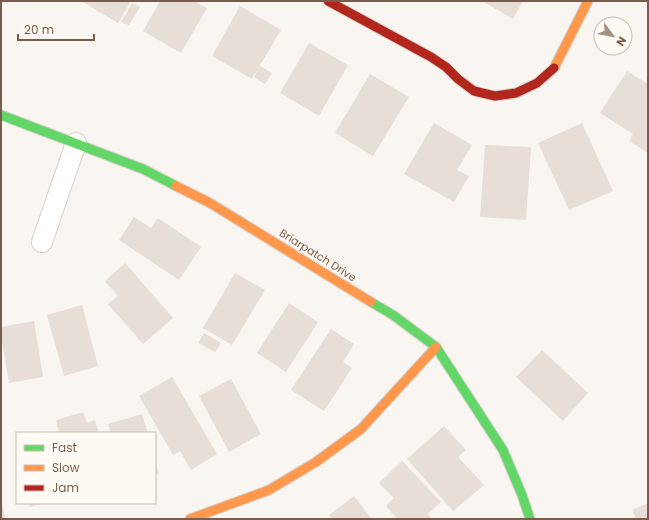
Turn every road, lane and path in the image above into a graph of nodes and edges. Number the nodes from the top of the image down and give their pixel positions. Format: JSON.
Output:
{"nodes":[{"id":1,"x":328,"y":1,"type":"edge"},
{"id":2,"x":588,"y":1,"type":"edge"},
{"id":3,"x":1,"y":115,"type":"edge"},
{"id":4,"x":76,"y":143,"type":"junction"},
{"id":5,"x":42,"y":242,"type":"dead end"},
{"id":6,"x":436,"y":347,"type":"junction"},
{"id":7,"x":190,"y":519,"type":"edge"},
{"id":8,"x":530,"y":519,"type":"edge"}],
"edges":[{"from":1,"to":2,"type":"street"},
{"from":3,"to":4,"type":"street","name":"Briarpatch Drive"},
{"from":4,"to":5,"type":"street"},
{"from":4,"to":6,"type":"street","name":"Briarpatch Drive"},
{"from":6,"to":7,"type":"street"},
{"from":6,"to":8,"type":"street","name":"Briarpatch Drive"}]}
